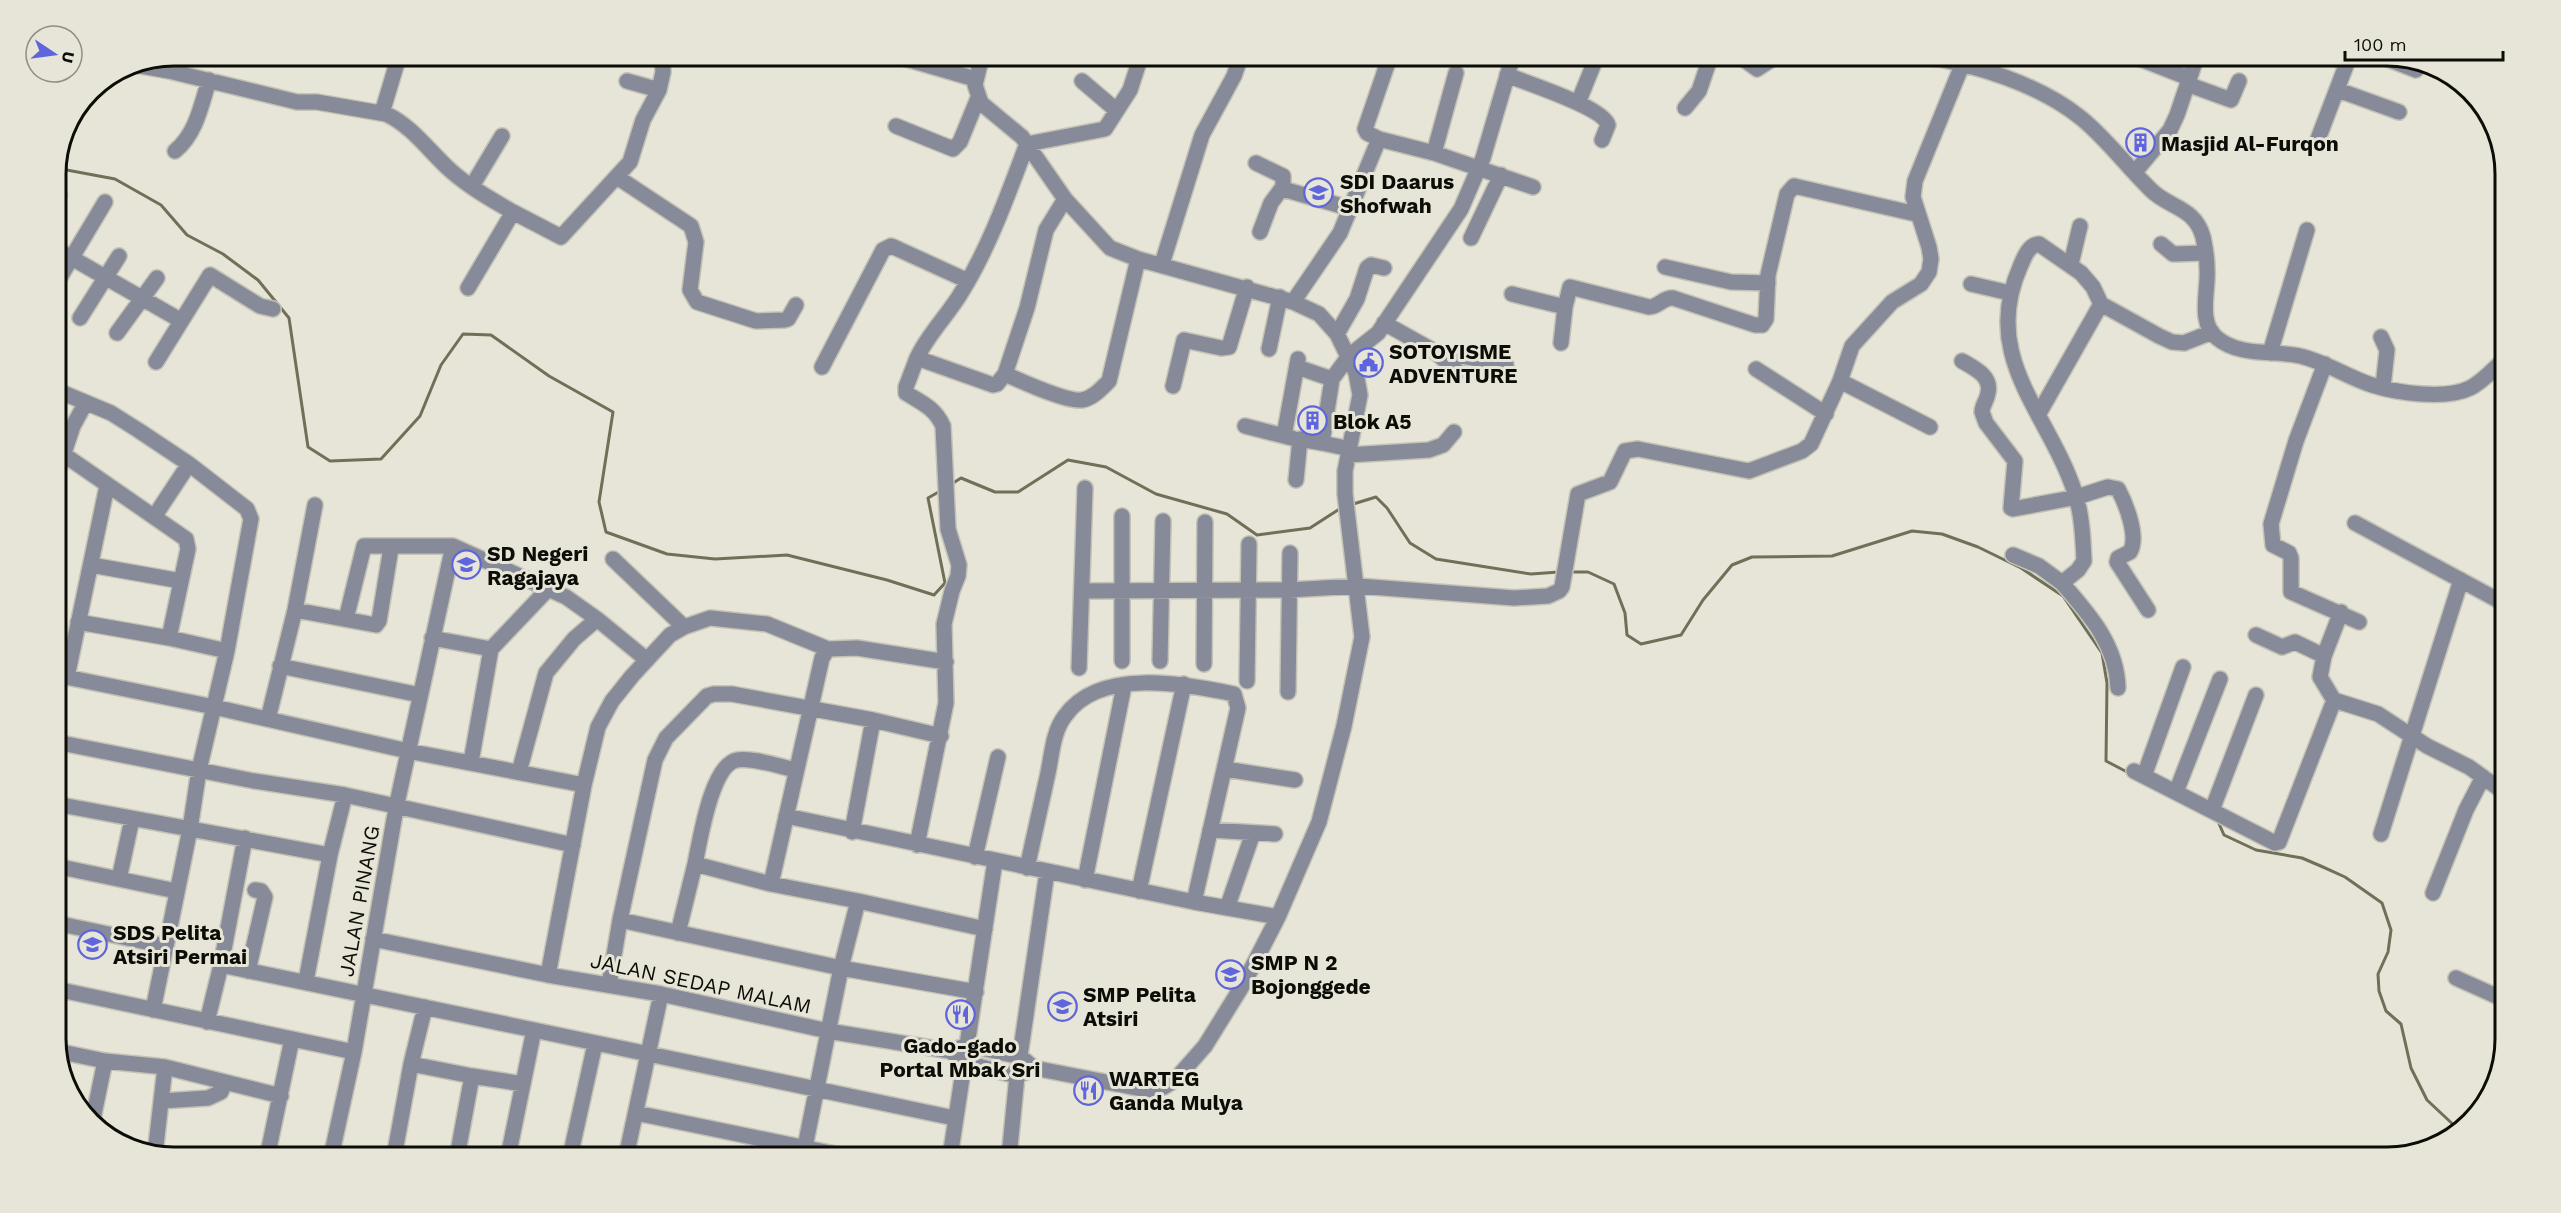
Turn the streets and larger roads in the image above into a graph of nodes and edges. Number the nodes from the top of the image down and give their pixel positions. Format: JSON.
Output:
{"nodes":[{"id":1,"x":396,"y":66,"type":"edge"},
{"id":2,"x":663,"y":66,"type":"edge"},
{"id":3,"x":929,"y":66,"type":"edge"},
{"id":4,"x":979,"y":66,"type":"edge"},
{"id":5,"x":1138,"y":66,"type":"edge"},
{"id":6,"x":1238,"y":66,"type":"edge"},
{"id":7,"x":1387,"y":66,"type":"edge"},
{"id":8,"x":1510,"y":66,"type":"edge"},
{"id":9,"x":1593,"y":66,"type":"edge"},
{"id":10,"x":1708,"y":66,"type":"edge"},
{"id":11,"x":1962,"y":66,"type":"edge"},
{"id":12,"x":1970,"y":66,"type":"edge"},
{"id":13,"x":2155,"y":66,"type":"edge"},
{"id":14,"x":2194,"y":66,"type":"edge"},
{"id":15,"x":2346,"y":66,"type":"edge"},
{"id":16,"x":153,"y":69,"type":"edge"},
{"id":17,"x":1456,"y":73,"type":"dead end"},
{"id":18,"x":1507,"y":75,"type":"junction"},
{"id":19,"x":209,"y":80,"type":"junction"},
{"id":20,"x":975,"y":80,"type":"junction"},
{"id":21,"x":627,"y":81,"type":"dead end"},
{"id":22,"x":1082,"y":81,"type":"dead end"},
{"id":23,"x":2188,"y":81,"type":"junction"},
{"id":24,"x":2239,"y":81,"type":"dead end"},
{"id":25,"x":659,"y":90,"type":"junction"},
{"id":26,"x":2338,"y":90,"type":"junction"},
{"id":27,"x":978,"y":98,"type":"junction"},
{"id":28,"x":1578,"y":103,"type":"junction"},
{"id":29,"x":1685,"y":108,"type":"dead end"},
{"id":30,"x":1116,"y":110,"type":"junction"},
{"id":31,"x":2399,"y":112,"type":"dead end"},
{"id":32,"x":382,"y":113,"type":"junction"},
{"id":33,"x":896,"y":126,"type":"dead end"},
{"id":34,"x":502,"y":136,"type":"dead end"},
{"id":35,"x":1379,"y":139,"type":"junction"},
{"id":36,"x":2318,"y":139,"type":"dead end"},
{"id":37,"x":1602,"y":140,"type":"dead end"},
{"id":38,"x":1027,"y":144,"type":"junction"},
{"id":39,"x":175,"y":151,"type":"dead end"},
{"id":40,"x":1434,"y":153,"type":"junction"},
{"id":41,"x":1256,"y":163,"type":"dead end"},
{"id":42,"x":1480,"y":167,"type":"junction"},
{"id":43,"x":2135,"y":172,"type":"junction"},
{"id":44,"x":1501,"y":175,"type":"junction"},
{"id":45,"x":617,"y":177,"type":"junction"},
{"id":46,"x":472,"y":186,"type":"junction"},
{"id":47,"x":1533,"y":187,"type":"dead end"},
{"id":48,"x":1282,"y":188,"type":"junction"},
{"id":49,"x":1065,"y":199,"type":"junction"},
{"id":50,"x":105,"y":202,"type":"dead end"},
{"id":51,"x":1352,"y":209,"type":"junction"},
{"id":52,"x":513,"y":212,"type":"junction"},
{"id":53,"x":1916,"y":214,"type":"junction"},
{"id":54,"x":2080,"y":226,"type":"dead end"},
{"id":55,"x":2307,"y":230,"type":"dead end"},
{"id":56,"x":1260,"y":232,"type":"dead end"},
{"id":57,"x":1471,"y":238,"type":"dead end"},
{"id":58,"x":2161,"y":244,"type":"dead end"},
{"id":59,"x":2205,"y":253,"type":"junction"},
{"id":60,"x":66,"y":255,"type":"edge"},
{"id":61,"x":119,"y":256,"type":"dead end"},
{"id":62,"x":72,"y":258,"type":"junction"},
{"id":63,"x":1138,"y":259,"type":"junction"},
{"id":64,"x":1162,"y":264,"type":"junction"},
{"id":65,"x":2071,"y":264,"type":"junction"},
{"id":66,"x":1665,"y":267,"type":"dead end"},
{"id":67,"x":66,"y":268,"type":"edge"},
{"id":68,"x":1384,"y":268,"type":"dead end"},
{"id":69,"x":106,"y":278,"type":"junction"},
{"id":70,"x":157,"y":278,"type":"dead end"},
{"id":71,"x":968,"y":281,"type":"junction"},
{"id":72,"x":1768,"y":283,"type":"junction"},
{"id":73,"x":1971,"y":284,"type":"dead end"},
{"id":74,"x":1247,"y":287,"type":"junction"},
{"id":75,"x":468,"y":288,"type":"dead end"},
{"id":76,"x":2010,"y":293,"type":"junction"},
{"id":77,"x":1512,"y":294,"type":"dead end"},
{"id":78,"x":143,"y":299,"type":"junction"},
{"id":79,"x":1287,"y":299,"type":"junction"},
{"id":80,"x":2101,"y":304,"type":"junction"},
{"id":81,"x":796,"y":305,"type":"dead end"},
{"id":82,"x":1565,"y":307,"type":"junction"},
{"id":83,"x":273,"y":309,"type":"dead end"},
{"id":84,"x":80,"y":318,"type":"dead end"},
{"id":85,"x":180,"y":320,"type":"junction"},
{"id":86,"x":1384,"y":323,"type":"junction"},
{"id":87,"x":2212,"y":332,"type":"junction"},
{"id":88,"x":117,"y":333,"type":"dead end"},
{"id":89,"x":1337,"y":334,"type":"junction"},
{"id":90,"x":2381,"y":337,"type":"dead end"},
{"id":91,"x":1561,"y":343,"type":"dead end"},
{"id":92,"x":1269,"y":349,"type":"dead end"},
{"id":93,"x":1434,"y":351,"type":"junction"},
{"id":94,"x":2270,"y":353,"type":"junction"},
{"id":95,"x":1349,"y":356,"type":"junction"},
{"id":96,"x":917,"y":358,"type":"junction"},
{"id":97,"x":1962,"y":361,"type":"dead end"},
{"id":98,"x":156,"y":362,"type":"dead end"},
{"id":99,"x":2325,"y":364,"type":"junction"},
{"id":100,"x":1506,"y":365,"type":"dead end"},
{"id":101,"x":822,"y":367,"type":"dead end"},
{"id":102,"x":2495,"y":367,"type":"edge"},
{"id":103,"x":1756,"y":369,"type":"dead end"},
{"id":104,"x":1458,"y":372,"type":"dead end"},
{"id":105,"x":1005,"y":374,"type":"junction"},
{"id":106,"x":1332,"y":380,"type":"junction"},
{"id":107,"x":1840,"y":381,"type":"junction"},
{"id":108,"x":1173,"y":386,"type":"dead end"},
{"id":109,"x":2383,"y":387,"type":"junction"},
{"id":110,"x":66,"y":395,"type":"edge"},
{"id":111,"x":85,"y":404,"type":"junction"},
{"id":112,"x":1826,"y":414,"type":"junction"},
{"id":113,"x":2038,"y":415,"type":"junction"},
{"id":114,"x":1245,"y":426,"type":"dead end"},
{"id":115,"x":1930,"y":427,"type":"dead end"},
{"id":116,"x":1454,"y":432,"type":"dead end"},
{"id":117,"x":1284,"y":436,"type":"junction"},
{"id":118,"x":1300,"y":439,"type":"junction"},
{"id":119,"x":1322,"y":443,"type":"junction"},
{"id":120,"x":66,"y":445,"type":"edge"},
{"id":121,"x":1345,"y":451,"type":"junction"},
{"id":122,"x":66,"y":456,"type":"edge"},
{"id":123,"x":189,"y":464,"type":"junction"},
{"id":124,"x":1296,"y":480,"type":"dead end"},
{"id":125,"x":107,"y":486,"type":"junction"},
{"id":126,"x":1085,"y":488,"type":"dead end"},
{"id":127,"x":2076,"y":497,"type":"junction"},
{"id":128,"x":315,"y":505,"type":"dead end"},
{"id":129,"x":1122,"y":516,"type":"dead end"},
{"id":130,"x":154,"y":517,"type":"junction"},
{"id":131,"x":1163,"y":521,"type":"dead end"},
{"id":132,"x":1205,"y":522,"type":"dead end"},
{"id":133,"x":2355,"y":523,"type":"dead end"},
{"id":134,"x":1248,"y":544,"type":"dead end"},
{"id":135,"x":453,"y":546,"type":"junction"},
{"id":136,"x":391,"y":548,"type":"junction"},
{"id":137,"x":1290,"y":553,"type":"dead end"},
{"id":138,"x":2013,"y":555,"type":"dead end"},
{"id":139,"x":613,"y":559,"type":"dead end"},
{"id":140,"x":91,"y":565,"type":"junction"},
{"id":141,"x":2461,"y":580,"type":"junction"},
{"id":142,"x":181,"y":581,"type":"junction"},
{"id":143,"x":2062,"y":583,"type":"junction"},
{"id":144,"x":1358,"y":586,"type":"junction"},
{"id":145,"x":549,"y":588,"type":"junction"},
{"id":146,"x":1120,"y":590,"type":"junction"},
{"id":147,"x":1161,"y":590,"type":"junction"},
{"id":148,"x":1204,"y":590,"type":"junction"},
{"id":149,"x":1248,"y":590,"type":"junction"},
{"id":150,"x":1288,"y":590,"type":"junction"},
{"id":151,"x":1082,"y":591,"type":"junction"},
{"id":152,"x":2495,"y":599,"type":"edge"},
{"id":153,"x":295,"y":610,"type":"junction"},
{"id":154,"x":2148,"y":610,"type":"dead end"},
{"id":155,"x":2341,"y":612,"type":"junction"},
{"id":156,"x":346,"y":619,"type":"junction"},
{"id":157,"x":597,"y":619,"type":"junction"},
{"id":158,"x":78,"y":622,"type":"junction"},
{"id":159,"x":2359,"y":622,"type":"dead end"},
{"id":160,"x":684,"y":627,"type":"junction"},
{"id":161,"x":2256,"y":635,"type":"dead end"},
{"id":162,"x":169,"y":638,"type":"junction"},
{"id":163,"x":432,"y":638,"type":"junction"},
{"id":164,"x":491,"y":649,"type":"junction"},
{"id":165,"x":828,"y":649,"type":"junction"},
{"id":166,"x":227,"y":651,"type":"junction"},
{"id":167,"x":2324,"y":656,"type":"junction"},
{"id":168,"x":647,"y":660,"type":"junction"},
{"id":169,"x":1122,"y":661,"type":"dead end"},
{"id":170,"x":1160,"y":661,"type":"dead end"},
{"id":171,"x":66,"y":662,"type":"edge"},
{"id":172,"x":946,"y":662,"type":"junction"},
{"id":173,"x":1204,"y":664,"type":"dead end"},
{"id":174,"x":280,"y":666,"type":"junction"},
{"id":175,"x":2183,"y":667,"type":"dead end"},
{"id":176,"x":1079,"y":668,"type":"dead end"},
{"id":177,"x":66,"y":677,"type":"edge"},
{"id":178,"x":2220,"y":679,"type":"dead end"},
{"id":179,"x":1247,"y":681,"type":"dead end"},
{"id":180,"x":1184,"y":684,"type":"junction"},
{"id":181,"x":1124,"y":686,"type":"junction"},
{"id":182,"x":2118,"y":688,"type":"dead end"},
{"id":183,"x":1288,"y":692,"type":"dead end"},
{"id":184,"x":420,"y":695,"type":"junction"},
{"id":185,"x":2256,"y":695,"type":"dead end"},
{"id":186,"x":2334,"y":702,"type":"junction"},
{"id":187,"x":214,"y":707,"type":"junction"},
{"id":188,"x":810,"y":709,"type":"junction"},
{"id":189,"x":268,"y":719,"type":"junction"},
{"id":190,"x":873,"y":720,"type":"junction"},
{"id":191,"x":941,"y":736,"type":"junction"},
{"id":192,"x":2411,"y":737,"type":"junction"},
{"id":193,"x":66,"y":744,"type":"edge"},
{"id":194,"x":408,"y":751,"type":"junction"},
{"id":195,"x":998,"y":757,"type":"dead end"},
{"id":196,"x":471,"y":762,"type":"junction"},
{"id":197,"x":1225,"y":769,"type":"junction"},
{"id":198,"x":199,"y":770,"type":"junction"},
{"id":199,"x":796,"y":770,"type":"junction"},
{"id":200,"x":519,"y":772,"type":"junction"},
{"id":201,"x":2483,"y":777,"type":"junction"},
{"id":202,"x":1295,"y":780,"type":"dead end"},
{"id":203,"x":584,"y":785,"type":"junction"},
{"id":204,"x":2495,"y":786,"type":"edge"},
{"id":205,"x":2176,"y":792,"type":"junction"},
{"id":206,"x":345,"y":795,"type":"junction"},
{"id":207,"x":66,"y":806,"type":"edge"},
{"id":208,"x":2212,"y":810,"type":"junction"},
{"id":209,"x":396,"y":811,"type":"junction"},
{"id":210,"x":786,"y":816,"type":"junction"},
{"id":211,"x":132,"y":819,"type":"junction"},
{"id":212,"x":190,"y":829,"type":"junction"},
{"id":213,"x":1210,"y":830,"type":"junction"},
{"id":214,"x":852,"y":832,"type":"junction"},
{"id":215,"x":1253,"y":833,"type":"junction"},
{"id":216,"x":1275,"y":834,"type":"dead end"},
{"id":217,"x":2381,"y":834,"type":"dead end"},
{"id":218,"x":245,"y":838,"type":"junction"},
{"id":219,"x":573,"y":845,"type":"junction"},
{"id":220,"x":917,"y":845,"type":"junction"},
{"id":221,"x":330,"y":855,"type":"junction"},
{"id":222,"x":975,"y":856,"type":"junction"},
{"id":223,"x":995,"y":861,"type":"junction"},
{"id":224,"x":695,"y":864,"type":"junction"},
{"id":225,"x":66,"y":868,"type":"edge"},
{"id":226,"x":1027,"y":868,"type":"junction"},
{"id":227,"x":1047,"y":872,"type":"junction"},
{"id":228,"x":119,"y":879,"type":"junction"},
{"id":229,"x":1085,"y":880,"type":"junction"},
{"id":230,"x":771,"y":884,"type":"junction"},
{"id":231,"x":255,"y":890,"type":"dead end"},
{"id":232,"x":176,"y":891,"type":"junction"},
{"id":233,"x":1139,"y":891,"type":"junction"},
{"id":234,"x":2433,"y":893,"type":"dead end"},
{"id":235,"x":858,"y":901,"type":"junction"},
{"id":236,"x":1194,"y":902,"type":"junction"},
{"id":237,"x":1227,"y":908,"type":"junction"},
{"id":238,"x":1278,"y":917,"type":"junction"},
{"id":239,"x":620,"y":920,"type":"junction"},
{"id":240,"x":66,"y":925,"type":"edge"},
{"id":241,"x":985,"y":929,"type":"junction"},
{"id":242,"x":678,"y":933,"type":"junction"},
{"id":243,"x":374,"y":939,"type":"junction"},
{"id":244,"x":165,"y":945,"type":"junction"},
{"id":245,"x":221,"y":964,"type":"junction"},
{"id":246,"x":841,"y":968,"type":"junction"},
{"id":247,"x":248,"y":971,"type":"junction"},
{"id":248,"x":548,"y":975,"type":"junction"},
{"id":249,"x":2456,"y":978,"type":"dead end"},
{"id":250,"x":306,"y":981,"type":"junction"},
{"id":251,"x":609,"y":985,"type":"junction"},
{"id":252,"x":66,"y":991,"type":"edge"},
{"id":253,"x":976,"y":992,"type":"junction"},
{"id":254,"x":661,"y":994,"type":"junction"},
{"id":255,"x":363,"y":995,"type":"junction"},
{"id":256,"x":2495,"y":996,"type":"edge"},
{"id":257,"x":425,"y":1007,"type":"junction"},
{"id":258,"x":153,"y":1010,"type":"junction"},
{"id":259,"x":207,"y":1022,"type":"junction"},
{"id":260,"x":534,"y":1030,"type":"junction"},
{"id":261,"x":828,"y":1031,"type":"junction"},
{"id":262,"x":292,"y":1039,"type":"junction"},
{"id":263,"x":595,"y":1044,"type":"junction"},
{"id":264,"x":968,"y":1045,"type":"junction"},
{"id":265,"x":950,"y":1051,"type":"junction"},
{"id":266,"x":354,"y":1052,"type":"junction"},
{"id":267,"x":67,"y":1053,"type":"edge"},
{"id":268,"x":649,"y":1054,"type":"junction"},
{"id":269,"x":1020,"y":1057,"type":"junction"},
{"id":270,"x":105,"y":1061,"type":"junction"},
{"id":271,"x":966,"y":1063,"type":"junction"},
{"id":272,"x":411,"y":1064,"type":"junction"},
{"id":273,"x":165,"y":1067,"type":"junction"},
{"id":274,"x":1034,"y":1068,"type":"junction"},
{"id":275,"x":472,"y":1076,"type":"junction"},
{"id":276,"x":1017,"y":1076,"type":"junction"},
{"id":277,"x":225,"y":1082,"type":"junction"},
{"id":278,"x":523,"y":1084,"type":"junction"},
{"id":279,"x":816,"y":1089,"type":"junction"},
{"id":280,"x":281,"y":1096,"type":"junction"},
{"id":281,"x":162,"y":1101,"type":"junction"},
{"id":282,"x":95,"y":1112,"type":"edge"},
{"id":283,"x":636,"y":1113,"type":"junction"},
{"id":284,"x":954,"y":1118,"type":"junction"},
{"id":285,"x":156,"y":1145,"type":"edge"},
{"id":286,"x":269,"y":1147,"type":"edge"},
{"id":287,"x":333,"y":1147,"type":"edge"},
{"id":288,"x":396,"y":1147,"type":"edge"},
{"id":289,"x":459,"y":1147,"type":"edge"},
{"id":290,"x":510,"y":1147,"type":"edge"},
{"id":291,"x":572,"y":1147,"type":"edge"},
{"id":292,"x":628,"y":1147,"type":"edge"},
{"id":293,"x":779,"y":1147,"type":"edge"},
{"id":294,"x":805,"y":1147,"type":"edge"},
{"id":295,"x":951,"y":1147,"type":"edge"},
{"id":296,"x":1010,"y":1147,"type":"edge"}],
"edges":[{"from":1,"to":32,"type":"street"},
{"from":2,"to":25,"type":"street"},
{"from":3,"to":20,"type":"street"},
{"from":4,"to":20,"type":"street"},
{"from":5,"to":30,"type":"street"},
{"from":6,"to":64,"type":"street"},
{"from":7,"to":35,"type":"street"},
{"from":8,"to":18,"type":"street"},
{"from":9,"to":28,"type":"street"},
{"from":10,"to":29,"type":"street"},
{"from":11,"to":53,"type":"street"},
{"from":12,"to":43,"type":"street"},
{"from":13,"to":23,"type":"street"},
{"from":14,"to":23,"type":"street"},
{"from":15,"to":26,"type":"street"},
{"from":16,"to":19,"type":"street"},
{"from":17,"to":40,"type":"street"},
{"from":18,"to":28,"type":"street"},
{"from":18,"to":42,"type":"street"},
{"from":19,"to":32,"type":"street"},
{"from":19,"to":39,"type":"street"},
{"from":20,"to":27,"type":"street"},
{"from":21,"to":25,"type":"street"},
{"from":22,"to":30,"type":"street"},
{"from":23,"to":24,"type":"street"},
{"from":23,"to":43,"type":"street"},
{"from":25,"to":45,"type":"street"},
{"from":26,"to":31,"type":"street"},
{"from":26,"to":36,"type":"street"},
{"from":27,"to":33,"type":"street"},
{"from":27,"to":38,"type":"street"},
{"from":28,"to":37,"type":"street"},
{"from":30,"to":38,"type":"street"},
{"from":32,"to":46,"type":"street"},
{"from":34,"to":46,"type":"street"},
{"from":35,"to":40,"type":"street"},
{"from":35,"to":51,"type":"street"},
{"from":38,"to":49,"type":"street"},
{"from":38,"to":71,"type":"street"},
{"from":40,"to":42,"type":"street"},
{"from":41,"to":48,"type":"street"},
{"from":42,"to":44,"type":"street"},
{"from":42,"to":86,"type":"street"},
{"from":43,"to":59,"type":"street"},
{"from":44,"to":47,"type":"street"},
{"from":44,"to":57,"type":"street"},
{"from":45,"to":52,"type":"street"},
{"from":45,"to":81,"type":"street"},
{"from":46,"to":52,"type":"street"},
{"from":48,"to":51,"type":"street"},
{"from":48,"to":56,"type":"street"},
{"from":49,"to":63,"type":"street"},
{"from":49,"to":105,"type":"street"},
{"from":50,"to":62,"type":"street"},
{"from":51,"to":79,"type":"street"},
{"from":52,"to":75,"type":"street"},
{"from":53,"to":72,"type":"street"},
{"from":53,"to":107,"type":"street"},
{"from":54,"to":65,"type":"street"},
{"from":55,"to":94,"type":"street"},
{"from":58,"to":59,"type":"street"},
{"from":59,"to":87,"type":"street"},
{"from":60,"to":62,"type":"street"},
{"from":61,"to":69,"type":"street"},
{"from":62,"to":67,"type":"street"},
{"from":62,"to":69,"type":"street"},
{"from":63,"to":64,"type":"street"},
{"from":63,"to":105,"type":"street"},
{"from":64,"to":74,"type":"street"},
{"from":65,"to":76,"type":"street"},
{"from":65,"to":80,"type":"street"},
{"from":66,"to":72,"type":"street"},
{"from":68,"to":89,"type":"street"},
{"from":69,"to":78,"type":"street"},
{"from":69,"to":84,"type":"street"},
{"from":70,"to":78,"type":"street"},
{"from":71,"to":96,"type":"street"},
{"from":71,"to":101,"type":"street"},
{"from":72,"to":82,"type":"street"},
{"from":73,"to":76,"type":"street"},
{"from":74,"to":79,"type":"street"},
{"from":74,"to":108,"type":"street"},
{"from":76,"to":113,"type":"street"},
{"from":77,"to":82,"type":"street"},
{"from":78,"to":85,"type":"street"},
{"from":78,"to":88,"type":"street"},
{"from":79,"to":89,"type":"street"},
{"from":79,"to":92,"type":"street"},
{"from":80,"to":87,"type":"street"},
{"from":80,"to":113,"type":"street"},
{"from":82,"to":91,"type":"street"},
{"from":83,"to":85,"type":"street"},
{"from":85,"to":98,"type":"street"},
{"from":86,"to":93,"type":"street"},
{"from":86,"to":95,"type":"street"},
{"from":87,"to":94,"type":"street"},
{"from":89,"to":95,"type":"street"},
{"from":90,"to":109,"type":"street"},
{"from":93,"to":100,"type":"street"},
{"from":93,"to":104,"type":"street"},
{"from":94,"to":99,"type":"street"},
{"from":95,"to":106,"type":"street"},
{"from":95,"to":121,"type":"street"},
{"from":96,"to":105,"type":"street"},
{"from":96,"to":172,"type":"street"},
{"from":97,"to":127,"type":"street"},
{"from":99,"to":109,"type":"street"},
{"from":99,"to":155,"type":"street"},
{"from":102,"to":109,"type":"street"},
{"from":103,"to":112,"type":"street"},
{"from":106,"to":117,"type":"street"},
{"from":106,"to":119,"type":"street"},
{"from":107,"to":112,"type":"street"},
{"from":107,"to":115,"type":"street"},
{"from":110,"to":111,"type":"street"},
{"from":111,"to":120,"type":"street"},
{"from":111,"to":123,"type":"street"},
{"from":112,"to":144,"type":"street"},
{"from":113,"to":127,"type":"street"},
{"from":114,"to":117,"type":"street"},
{"from":116,"to":121,"type":"street"},
{"from":117,"to":118,"type":"street"},
{"from":118,"to":119,"type":"street"},
{"from":118,"to":124,"type":"street"},
{"from":119,"to":121,"type":"street"},
{"from":121,"to":144,"type":"street"},
{"from":122,"to":125,"type":"street"},
{"from":123,"to":130,"type":"street"},
{"from":123,"to":166,"type":"street"},
{"from":125,"to":130,"type":"street"},
{"from":125,"to":140,"type":"street"},
{"from":126,"to":151,"type":"street"},
{"from":127,"to":143,"type":"street"},
{"from":127,"to":154,"type":"street"},
{"from":128,"to":153,"type":"street"},
{"from":129,"to":146,"type":"street"},
{"from":130,"to":142,"type":"street"},
{"from":131,"to":147,"type":"street"},
{"from":132,"to":148,"type":"street"},
{"from":133,"to":141,"type":"street"},
{"from":134,"to":149,"type":"street"},
{"from":135,"to":136,"type":"street"},
{"from":135,"to":145,"type":"street"},
{"from":135,"to":163,"type":"street","name":"JALAN PINANG"},
{"from":136,"to":156,"type":"street"},
{"from":136,"to":156,"type":"street"},
{"from":137,"to":150,"type":"street"},
{"from":138,"to":143,"type":"street"},
{"from":139,"to":160,"type":"street"},
{"from":140,"to":142,"type":"street"},
{"from":140,"to":158,"type":"street"},
{"from":141,"to":152,"type":"street"},
{"from":141,"to":192,"type":"street"},
{"from":142,"to":162,"type":"street"},
{"from":143,"to":182,"type":"street"},
{"from":144,"to":150,"type":"street"},
{"from":144,"to":238,"type":"street"},
{"from":145,"to":157,"type":"street"},
{"from":145,"to":164,"type":"street"},
{"from":146,"to":147,"type":"street"},
{"from":146,"to":151,"type":"street"},
{"from":146,"to":169,"type":"street"},
{"from":147,"to":148,"type":"street"},
{"from":147,"to":170,"type":"street"},
{"from":148,"to":149,"type":"street"},
{"from":148,"to":173,"type":"street"},
{"from":149,"to":150,"type":"street"},
{"from":149,"to":179,"type":"street"},
{"from":150,"to":183,"type":"street"},
{"from":151,"to":176,"type":"street"},
{"from":153,"to":156,"type":"street"},
{"from":153,"to":174,"type":"street"},
{"from":155,"to":159,"type":"street"},
{"from":155,"to":167,"type":"street"},
{"from":157,"to":168,"type":"street"},
{"from":157,"to":200,"type":"street"},
{"from":158,"to":162,"type":"street"},
{"from":158,"to":171,"type":"street"},
{"from":160,"to":165,"type":"street"},
{"from":160,"to":168,"type":"street"},
{"from":161,"to":167,"type":"street"},
{"from":162,"to":166,"type":"street"},
{"from":163,"to":164,"type":"street"},
{"from":163,"to":184,"type":"street","name":"JALAN PINANG"},
{"from":164,"to":196,"type":"street"},
{"from":165,"to":172,"type":"street"},
{"from":165,"to":188,"type":"street"},
{"from":166,"to":187,"type":"street"},
{"from":167,"to":186,"type":"street"},
{"from":168,"to":203,"type":"street"},
{"from":172,"to":191,"type":"street"},
{"from":174,"to":184,"type":"street"},
{"from":174,"to":189,"type":"street"},
{"from":175,"to":205,"type":"street"},
{"from":177,"to":187,"type":"street"},
{"from":178,"to":205,"type":"street"},
{"from":180,"to":181,"type":"street"},
{"from":180,"to":197,"type":"street"},
{"from":180,"to":233,"type":"street"},
{"from":181,"to":226,"type":"street"},
{"from":181,"to":229,"type":"street"},
{"from":184,"to":194,"type":"street","name":"JALAN PINANG"},
{"from":185,"to":208,"type":"street"},
{"from":186,"to":192,"type":"street"},
{"from":186,"to":208,"type":"street"},
{"from":187,"to":189,"type":"street"},
{"from":187,"to":198,"type":"street"},
{"from":188,"to":190,"type":"street"},
{"from":188,"to":199,"type":"street"},
{"from":188,"to":239,"type":"street"},
{"from":189,"to":194,"type":"street"},
{"from":190,"to":191,"type":"street"},
{"from":190,"to":214,"type":"street"},
{"from":191,"to":220,"type":"street"},
{"from":192,"to":201,"type":"street"},
{"from":192,"to":217,"type":"street"},
{"from":193,"to":198,"type":"street"},
{"from":194,"to":196,"type":"street"},
{"from":194,"to":209,"type":"street","name":"JALAN PINANG"},
{"from":195,"to":222,"type":"street"},
{"from":196,"to":200,"type":"street"},
{"from":197,"to":202,"type":"street"},
{"from":197,"to":213,"type":"street"},
{"from":198,"to":206,"type":"street"},
{"from":198,"to":212,"type":"street"},
{"from":199,"to":210,"type":"street"},
{"from":199,"to":224,"type":"street"},
{"from":200,"to":203,"type":"street"},
{"from":201,"to":204,"type":"street"},
{"from":201,"to":234,"type":"street"},
{"from":203,"to":219,"type":"street"},
{"from":205,"to":208,"type":"street"},
{"from":206,"to":209,"type":"street"},
{"from":206,"to":221,"type":"street"},
{"from":207,"to":211,"type":"street"},
{"from":209,"to":219,"type":"street"},
{"from":209,"to":243,"type":"street","name":"JALAN PINANG"},
{"from":210,"to":214,"type":"street"},
{"from":210,"to":230,"type":"street"},
{"from":211,"to":212,"type":"street"},
{"from":211,"to":228,"type":"street"},
{"from":212,"to":218,"type":"street"},
{"from":212,"to":232,"type":"street"},
{"from":213,"to":215,"type":"street"},
{"from":213,"to":236,"type":"street"},
{"from":214,"to":220,"type":"street"},
{"from":215,"to":216,"type":"street"},
{"from":215,"to":237,"type":"street"},
{"from":218,"to":221,"type":"street"},
{"from":218,"to":245,"type":"street"},
{"from":219,"to":248,"type":"street"},
{"from":220,"to":222,"type":"street"},
{"from":221,"to":250,"type":"street"},
{"from":222,"to":223,"type":"street"},
{"from":223,"to":226,"type":"street"},
{"from":223,"to":241,"type":"street"},
{"from":224,"to":230,"type":"street"},
{"from":224,"to":242,"type":"street"},
{"from":225,"to":228,"type":"street"},
{"from":226,"to":227,"type":"street"},
{"from":227,"to":229,"type":"street"},
{"from":227,"to":269,"type":"street"},
{"from":228,"to":232,"type":"street"},
{"from":229,"to":233,"type":"street"},
{"from":230,"to":235,"type":"street"},
{"from":231,"to":247,"type":"street"},
{"from":232,"to":244,"type":"street"},
{"from":233,"to":236,"type":"street"},
{"from":235,"to":241,"type":"street"},
{"from":235,"to":246,"type":"street"},
{"from":236,"to":237,"type":"street"},
{"from":237,"to":238,"type":"street"},
{"from":238,"to":274,"type":"street"},
{"from":239,"to":242,"type":"street"},
{"from":239,"to":251,"type":"street"},
{"from":240,"to":244,"type":"street"},
{"from":241,"to":253,"type":"street"},
{"from":242,"to":246,"type":"street"},
{"from":243,"to":248,"type":"street","name":"JALAN SEDAP MALAM"},
{"from":243,"to":255,"type":"street","name":"JALAN PINANG"},
{"from":244,"to":258,"type":"street"},
{"from":245,"to":247,"type":"street"},
{"from":245,"to":259,"type":"street"},
{"from":246,"to":253,"type":"street"},
{"from":246,"to":261,"type":"street"},
{"from":247,"to":250,"type":"street"},
{"from":248,"to":251,"type":"street","name":"JALAN SEDAP MALAM"},
{"from":249,"to":256,"type":"street"},
{"from":250,"to":255,"type":"street"},
{"from":251,"to":254,"type":"street","name":"JALAN SEDAP MALAM"},
{"from":252,"to":258,"type":"street"},
{"from":253,"to":264,"type":"street"},
{"from":254,"to":261,"type":"street","name":"JALAN SEDAP MALAM"},
{"from":254,"to":268,"type":"street"},
{"from":255,"to":257,"type":"street"},
{"from":255,"to":266,"type":"street"},
{"from":257,"to":260,"type":"street"},
{"from":257,"to":272,"type":"street"},
{"from":258,"to":259,"type":"street"},
{"from":259,"to":262,"type":"street"},
{"from":260,"to":263,"type":"street"},
{"from":260,"to":278,"type":"street"},
{"from":261,"to":265,"type":"street","name":"JALAN SEDAP MALAM"},
{"from":261,"to":279,"type":"street"},
{"from":262,"to":266,"type":"street"},
{"from":262,"to":280,"type":"street"},
{"from":263,"to":268,"type":"street"},
{"from":263,"to":291,"type":"street"},
{"from":264,"to":265,"type":"street"},
{"from":264,"to":269,"type":"street"},
{"from":264,"to":271,"type":"street"},
{"from":265,"to":271,"type":"street","name":"JALAN SEDAP MALAM"},
{"from":266,"to":287,"type":"street"},
{"from":267,"to":270,"type":"street"},
{"from":268,"to":279,"type":"street"},
{"from":268,"to":283,"type":"street"},
{"from":269,"to":274,"type":"street"},
{"from":269,"to":276,"type":"street"},
{"from":270,"to":273,"type":"street"},
{"from":270,"to":282,"type":"street"},
{"from":271,"to":276,"type":"street","name":"JALAN SEDAP MALAM"},
{"from":271,"to":284,"type":"street"},
{"from":272,"to":275,"type":"street"},
{"from":272,"to":288,"type":"street"},
{"from":273,"to":277,"type":"street"},
{"from":273,"to":281,"type":"street"},
{"from":274,"to":276,"type":"street"},
{"from":275,"to":278,"type":"street"},
{"from":275,"to":289,"type":"street"},
{"from":276,"to":296,"type":"street"},
{"from":277,"to":280,"type":"street"},
{"from":277,"to":281,"type":"street"},
{"from":278,"to":290,"type":"street"},
{"from":279,"to":284,"type":"street"},
{"from":279,"to":294,"type":"street"},
{"from":280,"to":286,"type":"street"},
{"from":281,"to":285,"type":"street"},
{"from":283,"to":292,"type":"street"},
{"from":283,"to":293,"type":"street"},
{"from":284,"to":295,"type":"street"}]}
